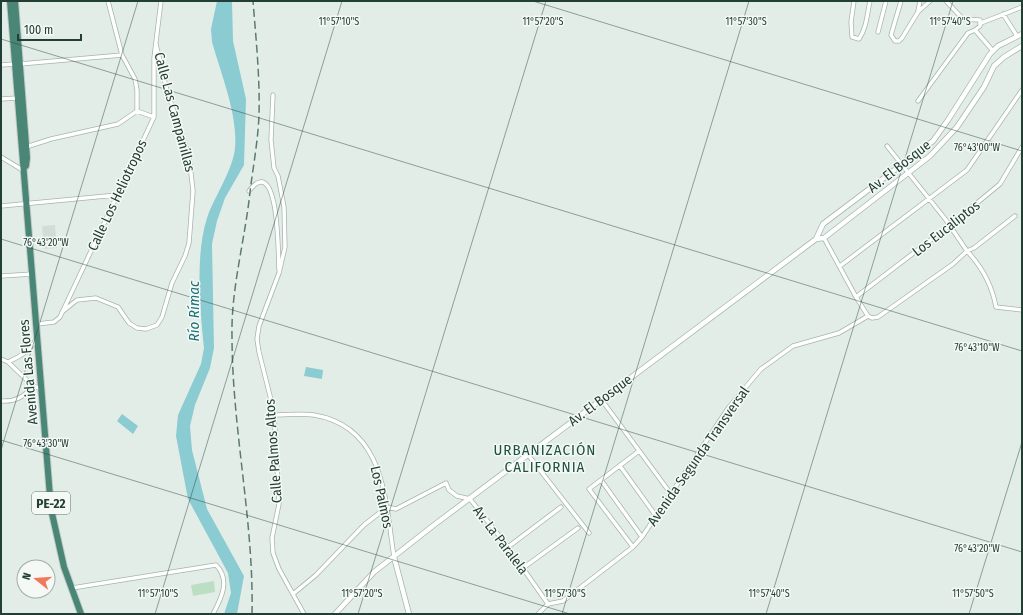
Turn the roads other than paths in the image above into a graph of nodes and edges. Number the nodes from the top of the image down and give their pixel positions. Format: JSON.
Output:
{"nodes":[{"id":1,"x":10,"y":1,"type":"edge"},
{"id":2,"x":15,"y":1,"type":"edge"},
{"id":3,"x":108,"y":1,"type":"edge"},
{"id":4,"x":161,"y":1,"type":"edge"},
{"id":5,"x":854,"y":1,"type":"edge"},
{"id":6,"x":870,"y":1,"type":"edge"},
{"id":7,"x":886,"y":1,"type":"edge"},
{"id":8,"x":901,"y":1,"type":"edge"},
{"id":9,"x":920,"y":1,"type":"edge"},
{"id":10,"x":930,"y":1,"type":"edge"},
{"id":11,"x":946,"y":1,"type":"edge"},
{"id":12,"x":1022,"y":7,"type":"edge"},
{"id":13,"x":918,"y":12,"type":"junction"},
{"id":14,"x":1003,"y":14,"type":"junction"},
{"id":15,"x":981,"y":23,"type":"junction"},
{"id":16,"x":975,"y":30,"type":"junction"},
{"id":17,"x":878,"y":32,"type":"dead end"},
{"id":18,"x":1022,"y":34,"type":"edge"},
{"id":19,"x":1017,"y":36,"type":"junction"},
{"id":20,"x":156,"y":44,"type":"junction"},
{"id":21,"x":1022,"y":47,"type":"edge"},
{"id":22,"x":993,"y":51,"type":"junction"},
{"id":23,"x":122,"y":56,"type":"junction"},
{"id":24,"x":18,"y":64,"type":"junction"},
{"id":25,"x":1,"y":65,"type":"edge"},
{"id":26,"x":1022,"y":90,"type":"edge"},
{"id":27,"x":273,"y":96,"type":"dead end"},
{"id":28,"x":18,"y":98,"type":"junction"},
{"id":29,"x":1,"y":99,"type":"edge"},
{"id":30,"x":918,"y":101,"type":"dead end"},
{"id":31,"x":137,"y":111,"type":"junction"},
{"id":32,"x":154,"y":117,"type":"junction"},
{"id":33,"x":887,"y":146,"type":"dead end"},
{"id":34,"x":26,"y":147,"type":"junction"},
{"id":35,"x":1022,"y":147,"type":"edge"},
{"id":36,"x":1,"y":157,"type":"edge"},
{"id":37,"x":902,"y":164,"type":"junction"},
{"id":38,"x":25,"y":172,"type":"junction"},
{"id":39,"x":909,"y":174,"type":"junction"},
{"id":40,"x":248,"y":191,"type":"dead end"},
{"id":41,"x":118,"y":195,"type":"junction"},
{"id":42,"x":929,"y":200,"type":"junction"},
{"id":43,"x":27,"y":204,"type":"junction"},
{"id":44,"x":1,"y":206,"type":"edge"},
{"id":45,"x":1016,"y":216,"type":"dead end"},
{"id":46,"x":949,"y":226,"type":"junction"},
{"id":47,"x":824,"y":238,"type":"junction"},
{"id":48,"x":816,"y":239,"type":"junction"},
{"id":49,"x":967,"y":251,"type":"junction"},
{"id":50,"x":840,"y":266,"type":"junction"},
{"id":51,"x":33,"y":274,"type":"junction"},
{"id":52,"x":279,"y":274,"type":"junction"},
{"id":53,"x":1,"y":276,"type":"edge"},
{"id":54,"x":856,"y":297,"type":"junction"},
{"id":55,"x":1022,"y":310,"type":"edge"},
{"id":56,"x":62,"y":312,"type":"junction"},
{"id":57,"x":868,"y":316,"type":"junction"},
{"id":58,"x":37,"y":324,"type":"junction"},
{"id":59,"x":38,"y":336,"type":"junction"},
{"id":60,"x":1,"y":359,"type":"edge"},
{"id":61,"x":8,"y":362,"type":"junction"},
{"id":62,"x":32,"y":386,"type":"junction"},
{"id":63,"x":42,"y":389,"type":"junction"},
{"id":64,"x":601,"y":400,"type":"junction"},
{"id":65,"x":1,"y":401,"type":"edge"},
{"id":66,"x":274,"y":415,"type":"junction"},
{"id":67,"x":639,"y":451,"type":"junction"},
{"id":68,"x":529,"y":456,"type":"junction"},
{"id":69,"x":620,"y":466,"type":"junction"},
{"id":70,"x":601,"y":480,"type":"junction"},
{"id":71,"x":671,"y":494,"type":"junction"},
{"id":72,"x":468,"y":499,"type":"junction"},
{"id":73,"x":387,"y":507,"type":"junction"},
{"id":74,"x":561,"y":507,"type":"dead end"},
{"id":75,"x":656,"y":516,"type":"junction"},
{"id":76,"x":578,"y":528,"type":"dead end"},
{"id":77,"x":589,"y":533,"type":"dead end"},
{"id":78,"x":642,"y":537,"type":"junction"},
{"id":79,"x":508,"y":547,"type":"junction"},
{"id":80,"x":633,"y":547,"type":"junction"},
{"id":81,"x":394,"y":557,"type":"junction"},
{"id":82,"x":523,"y":568,"type":"junction"},
{"id":83,"x":72,"y":588,"type":"junction"},
{"id":84,"x":293,"y":594,"type":"junction"},
{"id":85,"x":548,"y":604,"type":"junction"},
{"id":86,"x":81,"y":614,"type":"edge"},
{"id":87,"x":213,"y":614,"type":"edge"},
{"id":88,"x":304,"y":614,"type":"edge"},
{"id":89,"x":334,"y":614,"type":"edge"},
{"id":90,"x":409,"y":614,"type":"edge"},
{"id":91,"x":538,"y":614,"type":"edge"}],
"edges":[{"from":1,"to":24,"type":"highway","name":"Avenida Las Flores","number":"PE-22"},
{"from":2,"to":24,"type":"highway","name":"Avenida Las Flores","number":"PE-22"},
{"from":3,"to":23,"type":"street"},
{"from":4,"to":20,"type":"street","name":"Calle Los Heliotropos"},
{"from":5,"to":6,"type":"street"},
{"from":7,"to":17,"type":"street"},
{"from":8,"to":13,"type":"street"},
{"from":9,"to":13,"type":"street"},
{"from":10,"to":13,"type":"street"},
{"from":11,"to":15,"type":"street"},
{"from":12,"to":14,"type":"street"},
{"from":14,"to":15,"type":"street"},
{"from":14,"to":19,"type":"street"},
{"from":15,"to":16,"type":"street"},
{"from":16,"to":22,"type":"street"},
{"from":16,"to":30,"type":"street"},
{"from":18,"to":19,"type":"street","name":"Av. El Bosque"},
{"from":19,"to":22,"type":"street","name":"Av. El Bosque"},
{"from":20,"to":32,"type":"street","name":"Calle Los Heliotropos"},
{"from":20,"to":56,"type":"street","name":"Calle Las Campanillas"},
{"from":21,"to":39,"type":"street","name":"Av. El Bosque"},
{"from":22,"to":37,"type":"street","name":"Av. El Bosque"},
{"from":23,"to":24,"type":"street"},
{"from":23,"to":31,"type":"street"},
{"from":24,"to":25,"type":"street"},
{"from":24,"to":28,"type":"highway","name":"Avenida Las Flores","number":"PE-22"},
{"from":24,"to":34,"type":"highway","name":"Avenida Las Flores","number":"PE-22"},
{"from":26,"to":42,"type":"street"},
{"from":27,"to":52,"type":"street","name":"Calle Palmos Altos"},
{"from":28,"to":29,"type":"street"},
{"from":28,"to":38,"type":"highway","name":"Avenida Las Flores","number":"PE-22"},
{"from":31,"to":32,"type":"street"},
{"from":31,"to":34,"type":"street"},
{"from":32,"to":41,"type":"street","name":"Calle Los Heliotropos"},
{"from":33,"to":37,"type":"street"},
{"from":34,"to":38,"type":"highway","name":"Avenida Las Flores","number":"PE-22"},
{"from":35,"to":46,"type":"street","name":"Los Eucaliptos"},
{"from":36,"to":38,"type":"street"},
{"from":37,"to":39,"type":"street"},
{"from":37,"to":48,"type":"street","name":"Av. El Bosque"},
{"from":38,"to":43,"type":"highway","name":"Avenida Las Flores","number":"PE-22"},
{"from":39,"to":42,"type":"street"},
{"from":39,"to":47,"type":"street","name":"Av. El Bosque"},
{"from":40,"to":52,"type":"street"},
{"from":41,"to":43,"type":"street"},
{"from":41,"to":56,"type":"street","name":"Calle Los Heliotropos"},
{"from":42,"to":46,"type":"street"},
{"from":42,"to":50,"type":"street"},
{"from":43,"to":44,"type":"street"},
{"from":43,"to":51,"type":"highway","name":"Avenida Las Flores","number":"PE-22"},
{"from":45,"to":49,"type":"street","name":"Avenida Segunda Transversal"},
{"from":46,"to":49,"type":"street"},
{"from":46,"to":54,"type":"street","name":"Los Eucaliptos"},
{"from":47,"to":48,"type":"street","name":"Av. El Bosque"},
{"from":47,"to":50,"type":"street"},
{"from":48,"to":64,"type":"street","name":"Av. El Bosque"},
{"from":49,"to":55,"type":"street"},
{"from":49,"to":57,"type":"street","name":"Avenida Segunda Transversal"},
{"from":50,"to":54,"type":"street"},
{"from":51,"to":53,"type":"street"},
{"from":51,"to":58,"type":"highway","name":"Avenida Las Flores","number":"PE-22"},
{"from":52,"to":66,"type":"street","name":"Calle Palmos Altos"},
{"from":54,"to":57,"type":"street"},
{"from":56,"to":58,"type":"street","name":"Calle Los Heliotropos"},
{"from":57,"to":71,"type":"street","name":"Avenida Segunda Transversal"},
{"from":58,"to":59,"type":"highway","name":"Avenida Las Flores","number":"PE-22"},
{"from":59,"to":61,"type":"street"},
{"from":59,"to":63,"type":"highway","name":"Avenida Las Flores","number":"PE-22"},
{"from":60,"to":61,"type":"street"},
{"from":61,"to":62,"type":"street"},
{"from":62,"to":63,"type":"street"},
{"from":62,"to":65,"type":"street"},
{"from":63,"to":83,"type":"highway","name":"Avenida Las Flores","number":"PE-22"},
{"from":64,"to":67,"type":"street"},
{"from":64,"to":68,"type":"street","name":"Av. El Bosque"},
{"from":66,"to":73,"type":"street","name":"Los Palmos"},
{"from":66,"to":84,"type":"street","name":"Calle Palmos Altos"},
{"from":67,"to":69,"type":"street"},
{"from":67,"to":71,"type":"street"},
{"from":68,"to":72,"type":"street","name":"Av. El Bosque"},
{"from":68,"to":77,"type":"street"},
{"from":69,"to":70,"type":"street"},
{"from":69,"to":75,"type":"street"},
{"from":70,"to":78,"type":"street"},
{"from":70,"to":80,"type":"street"},
{"from":71,"to":75,"type":"street","name":"Avenida Segunda Transversal"},
{"from":72,"to":73,"type":"street"},
{"from":72,"to":79,"type":"street","name":"Av. La Paralela"},
{"from":72,"to":81,"type":"street","name":"Av. El Bosque"},
{"from":73,"to":81,"type":"street","name":"Los Palmos"},
{"from":73,"to":84,"type":"street"},
{"from":74,"to":79,"type":"street"},
{"from":75,"to":78,"type":"street","name":"Avenida Segunda Transversal"},
{"from":76,"to":82,"type":"street"},
{"from":78,"to":80,"type":"street","name":"Avenida Segunda Transversal"},
{"from":79,"to":82,"type":"street","name":"Av. La Paralela"},
{"from":80,"to":85,"type":"street","name":"Avenida Segunda Transversal"},
{"from":81,"to":89,"type":"street","name":"Av. El Bosque"},
{"from":81,"to":90,"type":"street"},
{"from":82,"to":85,"type":"street","name":"Av. La Paralela"},
{"from":83,"to":86,"type":"highway","name":"Avenida Las Flores","number":"PE-22"},
{"from":83,"to":87,"type":"street"},
{"from":84,"to":88,"type":"street","name":"Calle Palmos Altos"},
{"from":85,"to":91,"type":"street","name":"Avenida Segunda Transversal"}]}
